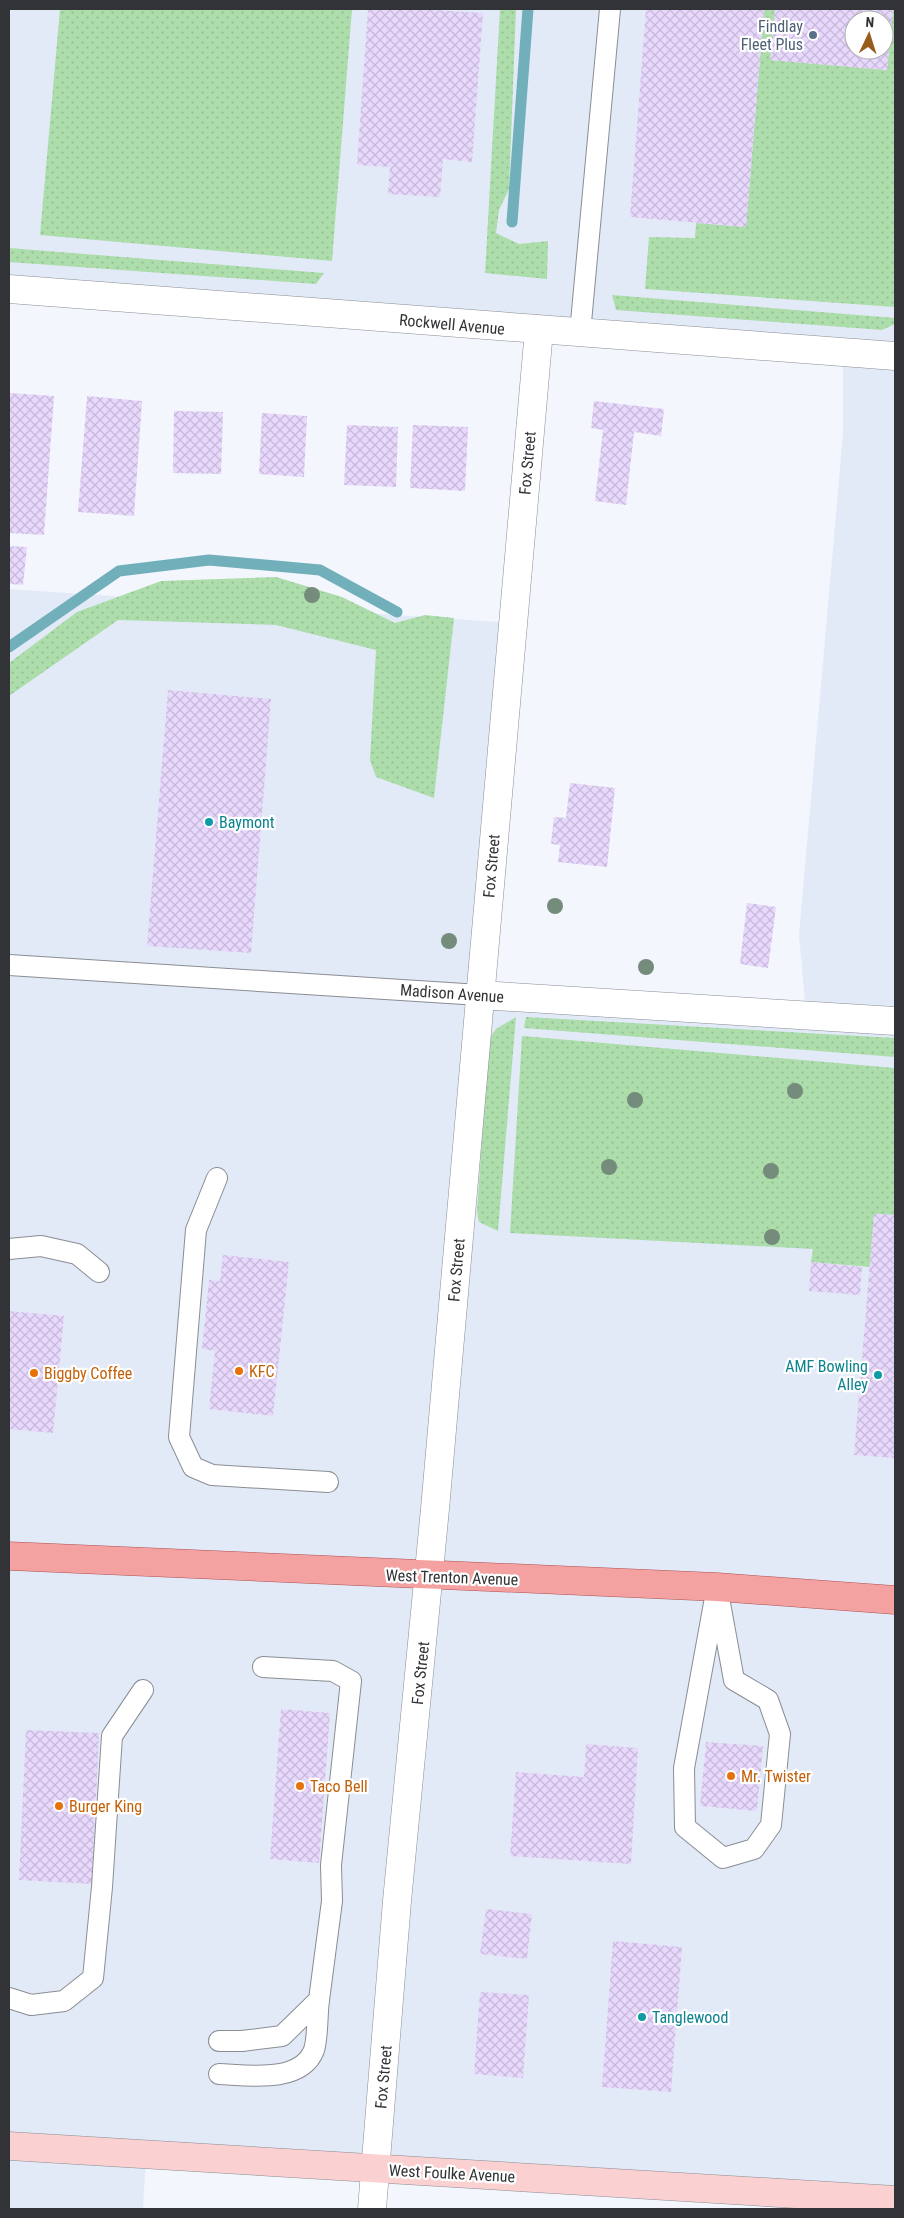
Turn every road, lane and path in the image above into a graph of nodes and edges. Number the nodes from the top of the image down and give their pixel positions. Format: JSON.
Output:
{"nodes":[{"id":1,"x":610,"y":9,"type":"edge"},
{"id":2,"x":9,"y":289,"type":"edge"},
{"id":3,"x":538,"y":330,"type":"junction"},
{"id":4,"x":580,"y":333,"type":"junction"},
{"id":5,"x":895,"y":356,"type":"edge"},
{"id":6,"x":9,"y":965,"type":"edge"},
{"id":7,"x":480,"y":995,"type":"junction"},
{"id":8,"x":895,"y":1021,"type":"edge"},
{"id":9,"x":217,"y":1178,"type":"dead end"},
{"id":10,"x":9,"y":1249,"type":"edge"},
{"id":11,"x":99,"y":1272,"type":"dead end"},
{"id":12,"x":328,"y":1482,"type":"dead end"},
{"id":13,"x":9,"y":1556,"type":"edge"},
{"id":14,"x":429,"y":1576,"type":"junction"},
{"id":15,"x":717,"y":1587,"type":"junction"},
{"id":16,"x":895,"y":1600,"type":"edge"},
{"id":17,"x":263,"y":1667,"type":"dead end"},
{"id":18,"x":143,"y":1690,"type":"dead end"},
{"id":19,"x":9,"y":1998,"type":"edge"},
{"id":20,"x":319,"y":2000,"type":"junction"},
{"id":21,"x":220,"y":2041,"type":"dead end"},
{"id":22,"x":219,"y":2074,"type":"dead end"},
{"id":23,"x":9,"y":2146,"type":"edge"},
{"id":24,"x":375,"y":2168,"type":"junction"},
{"id":25,"x":895,"y":2200,"type":"edge"},
{"id":26,"x":372,"y":2209,"type":"edge"}],
"edges":[{"from":1,"to":4,"type":"lane"},
{"from":2,"to":3,"type":"street","name":"Rockwell Avenue"},
{"from":3,"to":4,"type":"street","name":"Rockwell Avenue"},
{"from":3,"to":7,"type":"street","name":"Fox Street"},
{"from":4,"to":5,"type":"street","name":"Rockwell Avenue"},
{"from":6,"to":7,"type":"lane","name":"Madison Avenue"},
{"from":7,"to":8,"type":"street","name":"Madison Avenue"},
{"from":7,"to":14,"type":"street","name":"Fox Street"},
{"from":9,"to":12,"type":"lane"},
{"from":10,"to":11,"type":"lane"},
{"from":13,"to":14,"type":"main road","name":"West Trenton Avenue"},
{"from":14,"to":15,"type":"main road","name":"West Trenton Avenue"},
{"from":14,"to":24,"type":"street","name":"Fox Street"},
{"from":15,"to":15,"type":"lane"},
{"from":15,"to":16,"type":"main road","name":"West Trenton Avenue"},
{"from":17,"to":20,"type":"lane"},
{"from":18,"to":19,"type":"lane"},
{"from":20,"to":21,"type":"lane"},
{"from":20,"to":22,"type":"lane"},
{"from":23,"to":24,"type":"street","name":"West Foulke Avenue"},
{"from":24,"to":25,"type":"street","name":"West Foulke Avenue"},
{"from":24,"to":26,"type":"street","name":"Fox Street"}]}
